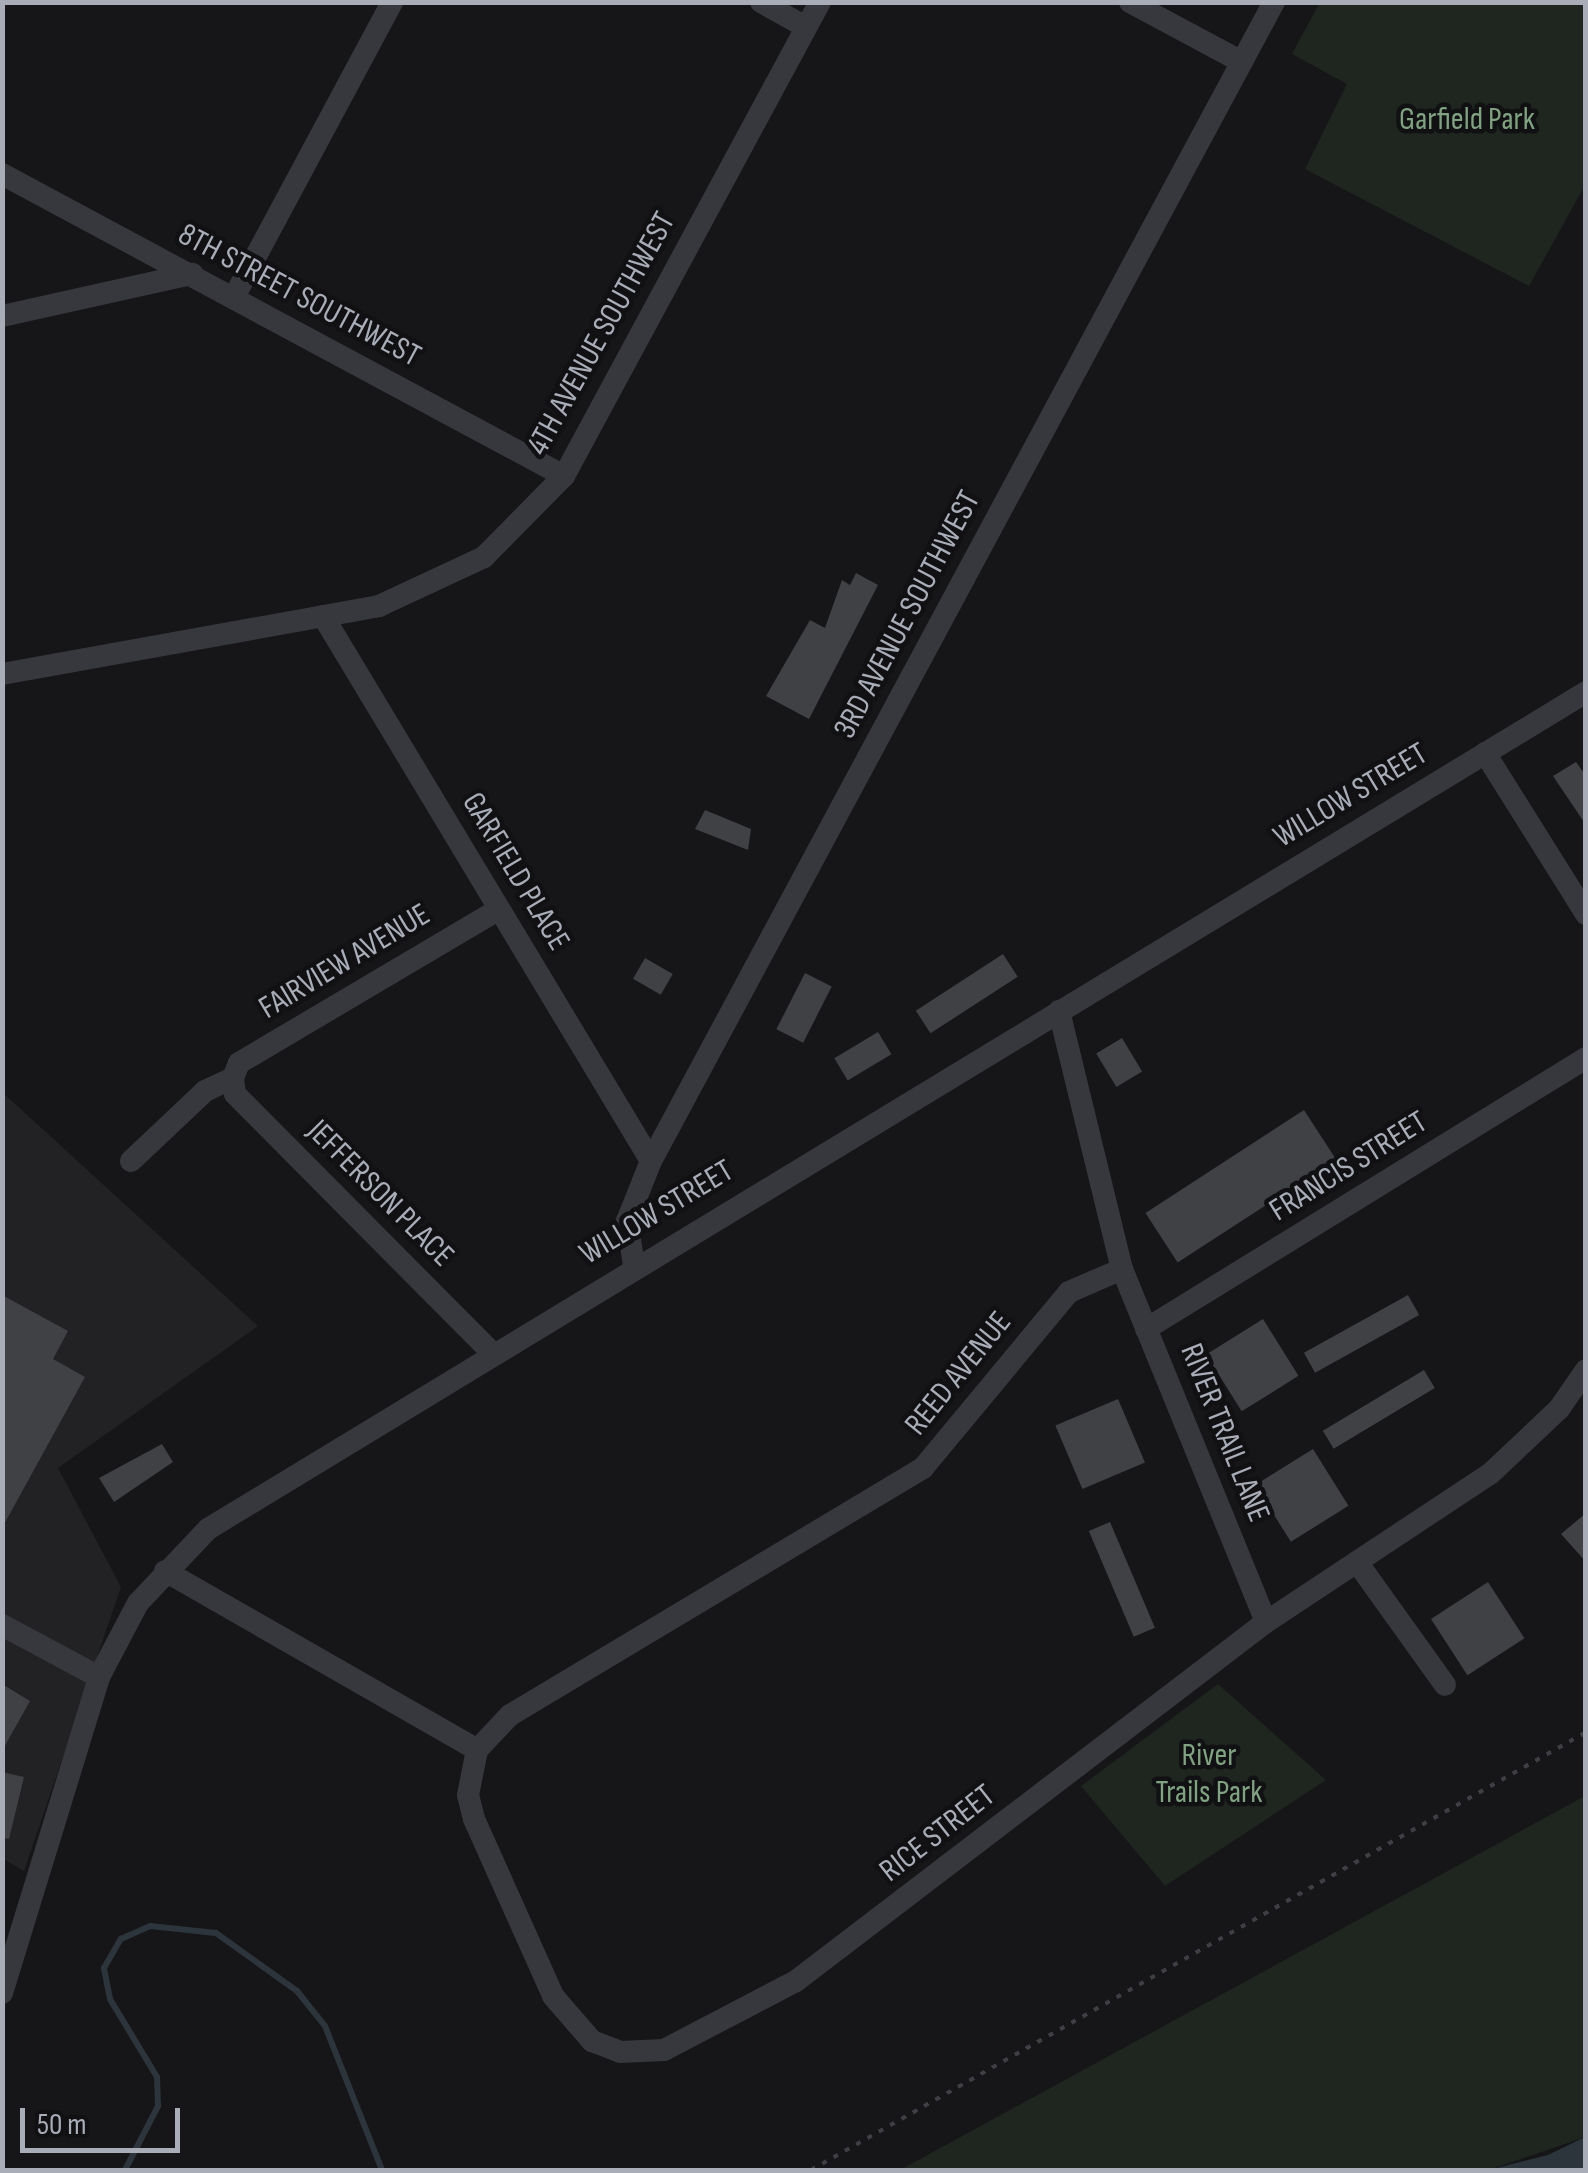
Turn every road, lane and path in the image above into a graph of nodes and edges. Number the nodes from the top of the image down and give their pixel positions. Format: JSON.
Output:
{"nodes":[{"id":1,"x":392,"y":2,"type":"edge"},
{"id":2,"x":761,"y":2,"type":"edge"},
{"id":3,"x":820,"y":2,"type":"edge"},
{"id":4,"x":1130,"y":2,"type":"edge"},
{"id":5,"x":1274,"y":2,"type":"edge"},
{"id":6,"x":806,"y":27,"type":"junction"},
{"id":7,"x":1242,"y":62,"type":"junction"},
{"id":8,"x":2,"y":174,"type":"edge"},
{"id":9,"x":192,"y":274,"type":"junction"},
{"id":10,"x":234,"y":298,"type":"junction"},
{"id":11,"x":2,"y":316,"type":"edge"},
{"id":12,"x":564,"y":476,"type":"junction"},
{"id":13,"x":323,"y":616,"type":"junction"},
{"id":14,"x":2,"y":674,"type":"edge"},
{"id":15,"x":1586,"y":692,"type":"edge"},
{"id":16,"x":1486,"y":752,"type":"junction"},
{"id":17,"x":499,"y":909,"type":"junction"},
{"id":18,"x":1586,"y":914,"type":"edge"},
{"id":19,"x":1059,"y":1012,"type":"junction"},
{"id":20,"x":1586,"y":1058,"type":"edge"},
{"id":21,"x":232,"y":1078,"type":"junction"},
{"id":22,"x":131,"y":1161,"type":"dead end"},
{"id":23,"x":651,"y":1161,"type":"junction"},
{"id":24,"x":634,"y":1265,"type":"junction"},
{"id":25,"x":1122,"y":1269,"type":"junction"},
{"id":26,"x":1146,"y":1329,"type":"junction"},
{"id":27,"x":490,"y":1351,"type":"junction"},
{"id":28,"x":1586,"y":1370,"type":"edge"},
{"id":29,"x":1357,"y":1562,"type":"junction"},
{"id":30,"x":165,"y":1570,"type":"junction"},
{"id":31,"x":1266,"y":1622,"type":"junction"},
{"id":32,"x":2,"y":1625,"type":"edge"},
{"id":33,"x":99,"y":1676,"type":"junction"},
{"id":34,"x":1444,"y":1685,"type":"dead end"},
{"id":35,"x":1586,"y":1732,"type":"edge"},
{"id":36,"x":477,"y":1750,"type":"junction"},
{"id":37,"x":2,"y":1993,"type":"edge"},
{"id":38,"x":811,"y":2170,"type":"edge"}],
"edges":[{"from":1,"to":10,"type":"street"},
{"from":2,"to":6,"type":"street"},
{"from":3,"to":6,"type":"street","name":"4TH AVENUE SOUTHWEST"},
{"from":4,"to":7,"type":"street"},
{"from":5,"to":7,"type":"street","name":"3RD AVENUE SOUTHWEST"},
{"from":6,"to":12,"type":"street","name":"4TH AVENUE SOUTHWEST"},
{"from":7,"to":23,"type":"street","name":"3RD AVENUE SOUTHWEST"},
{"from":8,"to":9,"type":"street","name":"8TH STREET SOUTHWEST"},
{"from":9,"to":10,"type":"street","name":"8TH STREET SOUTHWEST"},
{"from":9,"to":11,"type":"street"},
{"from":10,"to":12,"type":"street","name":"8TH STREET SOUTHWEST"},
{"from":12,"to":13,"type":"street","name":"4TH AVENUE SOUTHWEST"},
{"from":13,"to":14,"type":"street","name":"4TH AVENUE SOUTHWEST"},
{"from":13,"to":17,"type":"street","name":"GARFIELD PLACE"},
{"from":15,"to":16,"type":"street","name":"WILLOW STREET"},
{"from":16,"to":18,"type":"street"},
{"from":16,"to":19,"type":"street","name":"WILLOW STREET"},
{"from":17,"to":21,"type":"street","name":"FAIRVIEW AVENUE"},
{"from":17,"to":23,"type":"street","name":"GARFIELD PLACE"},
{"from":19,"to":24,"type":"street","name":"WILLOW STREET"},
{"from":19,"to":25,"type":"street"},
{"from":20,"to":26,"type":"street","name":"FRANCIS STREET"},
{"from":21,"to":22,"type":"street","name":"FAIRVIEW AVENUE"},
{"from":21,"to":27,"type":"street","name":"JEFFERSON PLACE"},
{"from":23,"to":24,"type":"street","name":"3RD AVENUE SOUTHWEST"},
{"from":24,"to":27,"type":"street","name":"WILLOW STREET"},
{"from":25,"to":26,"type":"street","name":"RIVER TRAIL LANE"},
{"from":25,"to":36,"type":"street","name":"REED AVENUE"},
{"from":26,"to":31,"type":"street","name":"RIVER TRAIL LANE"},
{"from":27,"to":30,"type":"street","name":"WILLOW STREET"},
{"from":28,"to":29,"type":"street","name":"RICE STREET"},
{"from":29,"to":31,"type":"street","name":"RICE STREET"},
{"from":29,"to":34,"type":"street"},
{"from":30,"to":33,"type":"street","name":"WILLOW STREET"},
{"from":30,"to":36,"type":"street"},
{"from":31,"to":36,"type":"street","name":"RICE STREET"},
{"from":32,"to":33,"type":"street"},
{"from":33,"to":37,"type":"street","name":"WILLOW STREET"},
{"from":35,"to":38,"type":"path"}]}
